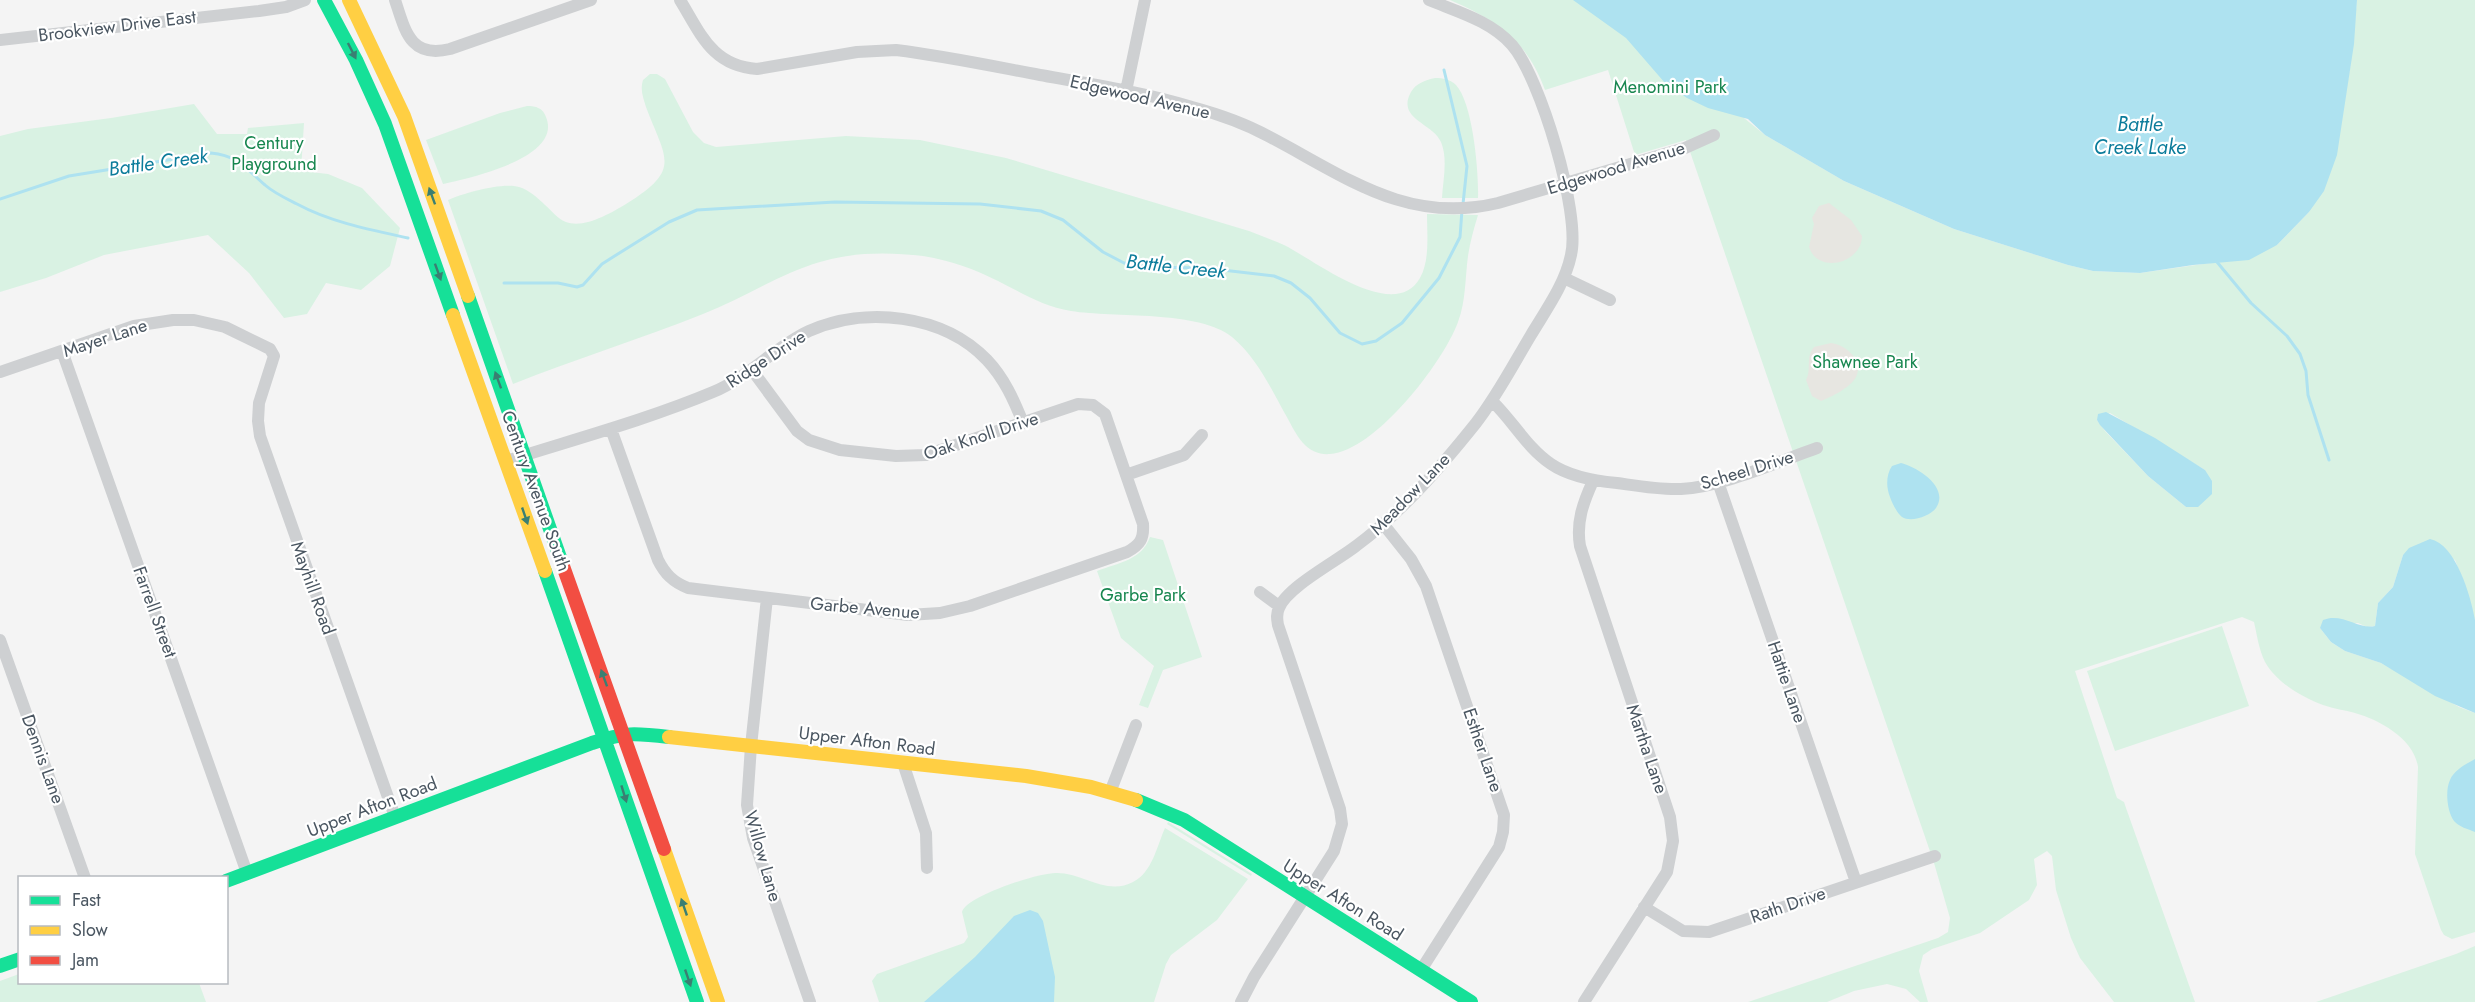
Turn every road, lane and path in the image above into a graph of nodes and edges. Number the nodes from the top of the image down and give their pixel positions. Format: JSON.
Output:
{"nodes":[{"id":1,"x":305,"y":0,"type":"edge"},
{"id":2,"x":324,"y":0,"type":"edge"},
{"id":3,"x":349,"y":0,"type":"edge"},
{"id":4,"x":395,"y":0,"type":"edge"},
{"id":5,"x":591,"y":0,"type":"edge"},
{"id":6,"x":680,"y":0,"type":"edge"},
{"id":7,"x":1145,"y":0,"type":"edge"},
{"id":8,"x":1429,"y":0,"type":"edge"},
{"id":9,"x":0,"y":40,"type":"edge"},
{"id":10,"x":1126,"y":91,"type":"junction"},
{"id":11,"x":1713,"y":135,"type":"dead end"},
{"id":12,"x":1565,"y":183,"type":"junction"},
{"id":13,"x":1564,"y":278,"type":"junction"},
{"id":14,"x":1610,"y":300,"type":"dead end"},
{"id":15,"x":62,"y":351,"type":"junction"},
{"id":16,"x":274,"y":356,"type":"joint"},
{"id":17,"x":752,"y":370,"type":"junction"},
{"id":18,"x":0,"y":372,"type":"edge"},
{"id":19,"x":1492,"y":401,"type":"junction"},
{"id":20,"x":1023,"y":423,"type":"junction"},
{"id":21,"x":611,"y":429,"type":"junction"},
{"id":22,"x":1202,"y":435,"type":"dead end"},
{"id":23,"x":1817,"y":448,"type":"dead end"},
{"id":24,"x":524,"y":455,"type":"junction"},
{"id":25,"x":506,"y":461,"type":"junction"},
{"id":26,"x":1126,"y":474,"type":"junction"},
{"id":27,"x":1593,"y":481,"type":"junction"},
{"id":28,"x":1718,"y":482,"type":"junction"},
{"id":29,"x":1384,"y":525,"type":"junction"},
{"id":30,"x":1260,"y":592,"type":"dead end"},
{"id":31,"x":767,"y":598,"type":"junction"},
{"id":32,"x":1279,"y":606,"type":"junction"},
{"id":33,"x":0,"y":640,"type":"edge"},
{"id":34,"x":1136,"y":725,"type":"dead end"},
{"id":35,"x":623,"y":733,"type":"junction"},
{"id":36,"x":605,"y":739,"type":"junction"},
{"id":37,"x":751,"y":746,"type":"junction"},
{"id":38,"x":903,"y":763,"type":"junction"},
{"id":39,"x":1111,"y":790,"type":"junction"},
{"id":40,"x":395,"y":817,"type":"junction"},
{"id":41,"x":1935,"y":856,"type":"dead end"},
{"id":42,"x":927,"y":868,"type":"dead end"},
{"id":43,"x":248,"y":873,"type":"junction"},
{"id":44,"x":84,"y":876,"type":"edge"},
{"id":45,"x":228,"y":880,"type":"edge"},
{"id":46,"x":1856,"y":882,"type":"junction"},
{"id":47,"x":1305,"y":897,"type":"junction"},
{"id":48,"x":1644,"y":907,"type":"junction"},
{"id":49,"x":18,"y":960,"type":"edge"},
{"id":50,"x":0,"y":966,"type":"edge"},
{"id":51,"x":1420,"y":970,"type":"junction"},
{"id":52,"x":697,"y":1002,"type":"edge"},
{"id":53,"x":718,"y":1002,"type":"edge"},
{"id":54,"x":810,"y":1002,"type":"edge"},
{"id":55,"x":1241,"y":1002,"type":"edge"},
{"id":56,"x":1471,"y":1002,"type":"edge"},
{"id":57,"x":1584,"y":1002,"type":"edge"}],
"edges":[{"from":1,"to":9,"type":"street","name":"Brookview Drive East"},
{"from":2,"to":25,"type":"main road","name":"Century Avenue South","one_way":true},
{"from":24,"to":3,"type":"main road","name":"Century Avenue South","one_way":true},
{"from":4,"to":5,"type":"street"},
{"from":6,"to":10,"type":"street","name":"Edgewood Avenue"},
{"from":7,"to":10,"type":"street"},
{"from":8,"to":12,"type":"street","name":"Meadow Lane"},
{"from":10,"to":12,"type":"street","name":"Edgewood Avenue"},
{"from":11,"to":12,"type":"street","name":"Edgewood Avenue"},
{"from":12,"to":13,"type":"street","name":"Meadow Lane"},
{"from":13,"to":14,"type":"street"},
{"from":13,"to":19,"type":"street","name":"Meadow Lane"},
{"from":15,"to":16,"type":"street","name":"Mayer Lane"},
{"from":15,"to":18,"type":"street","name":"Mayer Lane"},
{"from":15,"to":43,"type":"street","name":"Farrell Street"},
{"from":16,"to":40,"type":"street","name":"Mayhill Road"},
{"from":17,"to":20,"type":"street","name":"Oak Knoll Drive"},
{"from":17,"to":20,"type":"street","name":"Ridge Drive"},
{"from":17,"to":21,"type":"street","name":"Ridge Drive"},
{"from":19,"to":27,"type":"street","name":"Scheel Drive"},
{"from":19,"to":29,"type":"street","name":"Meadow Lane"},
{"from":20,"to":26,"type":"street","name":"Oak Knoll Drive"},
{"from":21,"to":24,"type":"street","name":"Ridge Drive"},
{"from":21,"to":31,"type":"street","name":"Garbe Avenue"},
{"from":22,"to":26,"type":"street"},
{"from":23,"to":28,"type":"street","name":"Scheel Drive"},
{"from":24,"to":25,"type":"street","name":"Ridge Drive"},
{"from":35,"to":24,"type":"main road","name":"Century Avenue South","one_way":true},
{"from":25,"to":36,"type":"main road","name":"Century Avenue South","one_way":true},
{"from":26,"to":31,"type":"street","name":"Garbe Avenue"},
{"from":27,"to":28,"type":"street","name":"Scheel Drive"},
{"from":27,"to":48,"type":"street","name":"Martha Lane"},
{"from":28,"to":46,"type":"street","name":"Hattie Lane"},
{"from":29,"to":32,"type":"street","name":"Meadow Lane"},
{"from":29,"to":51,"type":"street","name":"Esther Lane"},
{"from":30,"to":32,"type":"street"},
{"from":31,"to":37,"type":"street","name":"Willow Lane"},
{"from":32,"to":47,"type":"street"},
{"from":33,"to":44,"type":"street","name":"Dennis Lane"},
{"from":34,"to":39,"type":"street"},
{"from":35,"to":36,"type":"main road","name":"Upper Afton Road"},
{"from":35,"to":37,"type":"main road","name":"Upper Afton Road"},
{"from":53,"to":35,"type":"main road","name":"Century Avenue South","one_way":true},
{"from":36,"to":40,"type":"main road","name":"Upper Afton Road"},
{"from":36,"to":52,"type":"main road","name":"Century Avenue South","one_way":true},
{"from":37,"to":38,"type":"main road","name":"Upper Afton Road"},
{"from":37,"to":54,"type":"street","name":"Willow Lane"},
{"from":38,"to":39,"type":"main road","name":"Upper Afton Road"},
{"from":38,"to":42,"type":"street"},
{"from":39,"to":47,"type":"main road","name":"Upper Afton Road"},
{"from":40,"to":43,"type":"main road","name":"Upper Afton Road"},
{"from":41,"to":46,"type":"street","name":"Rath Drive"},
{"from":43,"to":45,"type":"main road","name":"Upper Afton Road"},
{"from":46,"to":48,"type":"street","name":"Rath Drive"},
{"from":47,"to":51,"type":"main road","name":"Upper Afton Road"},
{"from":47,"to":55,"type":"street"},
{"from":48,"to":57,"type":"street","name":"Martha Lane"},
{"from":49,"to":50,"type":"main road"},
{"from":51,"to":56,"type":"main road","name":"Upper Afton Road"}]}
